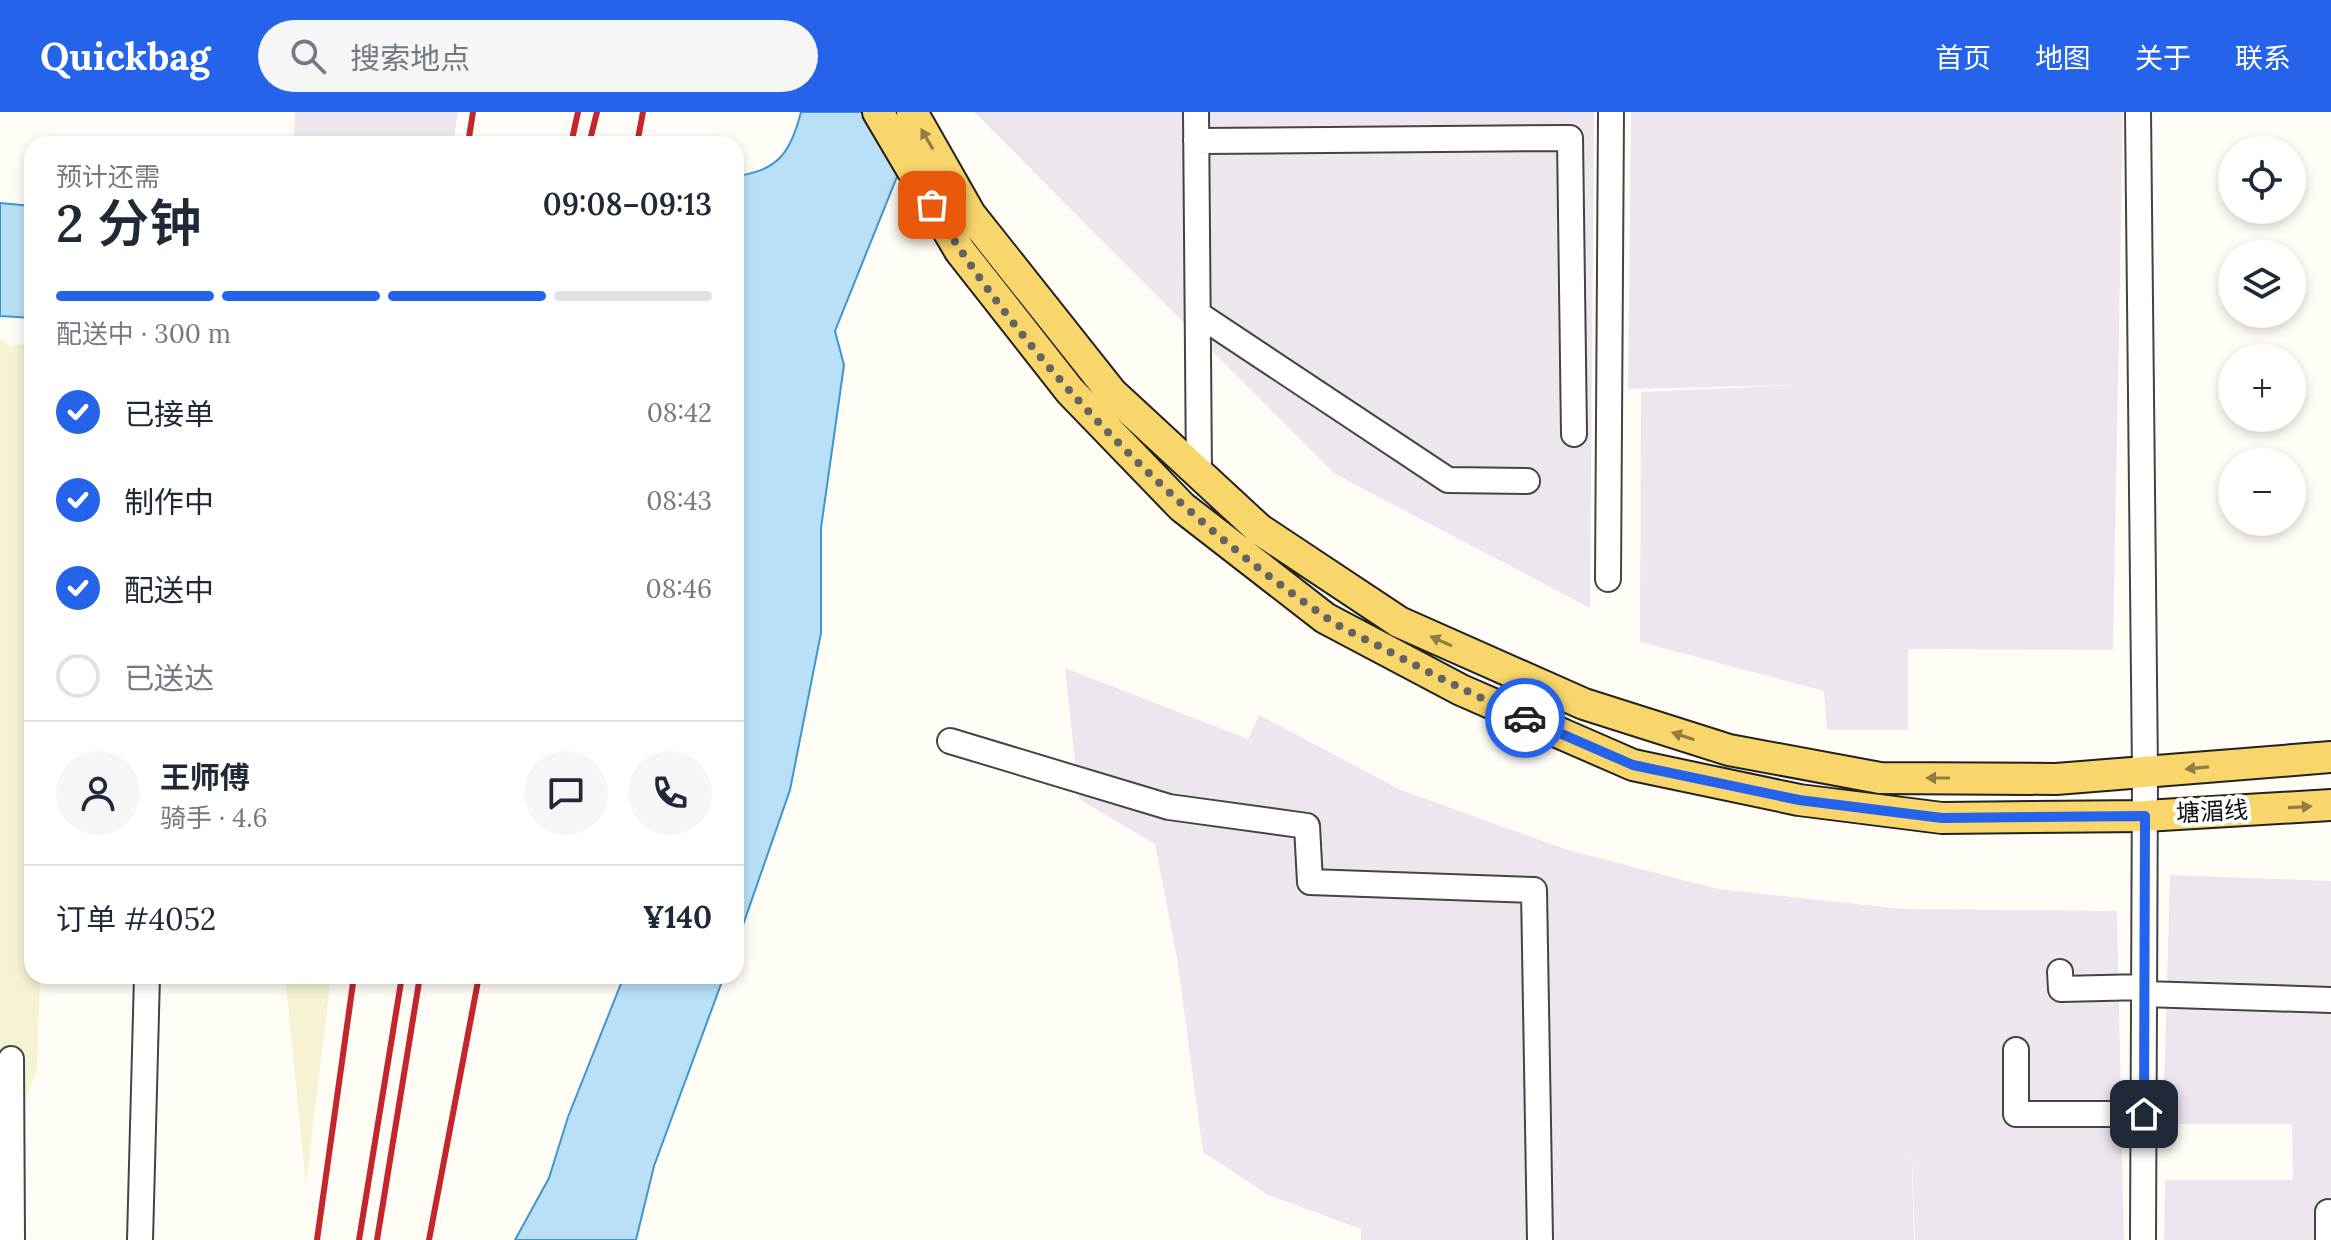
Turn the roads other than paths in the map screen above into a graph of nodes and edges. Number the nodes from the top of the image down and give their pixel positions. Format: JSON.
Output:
{"nodes":[{"id":1,"x":878,"y":112,"type":"edge"},
{"id":2,"x":912,"y":112,"type":"edge"},
{"id":3,"x":1196,"y":112,"type":"edge"},
{"id":4,"x":1611,"y":112,"type":"edge"},
{"id":5,"x":2138,"y":112,"type":"edge"},
{"id":6,"x":1196,"y":141,"type":"junction"},
{"id":7,"x":1198,"y":314,"type":"junction"},
{"id":8,"x":1574,"y":434,"type":"dead end"},
{"id":9,"x":1199,"y":474,"type":"junction"},
{"id":10,"x":1527,"y":481,"type":"dead end"},
{"id":11,"x":1608,"y":579,"type":"dead end"},
{"id":12,"x":950,"y":741,"type":"dead end"},
{"id":13,"x":2331,"y":757,"type":"edge"},
{"id":14,"x":2145,"y":772,"type":"junction"},
{"id":15,"x":2331,"y":805,"type":"edge"},
{"id":16,"x":2145,"y":816,"type":"junction"},
{"id":17,"x":2060,"y":972,"type":"dead end"},
{"id":18,"x":147,"y":984,"type":"edge"},
{"id":19,"x":2144,"y":991,"type":"junction"},
{"id":20,"x":2331,"y":1000,"type":"edge"},
{"id":21,"x":2016,"y":1050,"type":"dead end"},
{"id":22,"x":11,"y":1059,"type":"dead end"},
{"id":23,"x":2144,"y":1114,"type":"junction"},
{"id":24,"x":2328,"y":1212,"type":"dead end"},
{"id":25,"x":12,"y":1240,"type":"edge"},
{"id":26,"x":140,"y":1240,"type":"edge"},
{"id":27,"x":1540,"y":1240,"type":"edge"},
{"id":28,"x":2143,"y":1240,"type":"edge"},
{"id":29,"x":2328,"y":1240,"type":"edge"}],
"edges":[{"from":1,"to":16,"type":"main road","name":"塘湄线"},
{"from":9,"to":2,"type":"main road","one_way":true},
{"from":3,"to":6,"type":"street"},
{"from":4,"to":11,"type":"street"},
{"from":5,"to":14,"type":"street"},
{"from":6,"to":7,"type":"street"},
{"from":6,"to":8,"type":"street"},
{"from":7,"to":9,"type":"street"},
{"from":7,"to":10,"type":"street"},
{"from":14,"to":9,"type":"main road","one_way":true},
{"from":12,"to":27,"type":"street"},
{"from":13,"to":14,"type":"main road","one_way":true},
{"from":14,"to":16,"type":"street"},
{"from":16,"to":15,"type":"main road","name":"塘湄线","one_way":true},
{"from":16,"to":19,"type":"street"},
{"from":17,"to":19,"type":"street"},
{"from":18,"to":26,"type":"street"},
{"from":19,"to":20,"type":"street"},
{"from":19,"to":23,"type":"street"},
{"from":21,"to":23,"type":"street"},
{"from":22,"to":25,"type":"street"},
{"from":23,"to":28,"type":"street"},
{"from":24,"to":29,"type":"street"}]}
